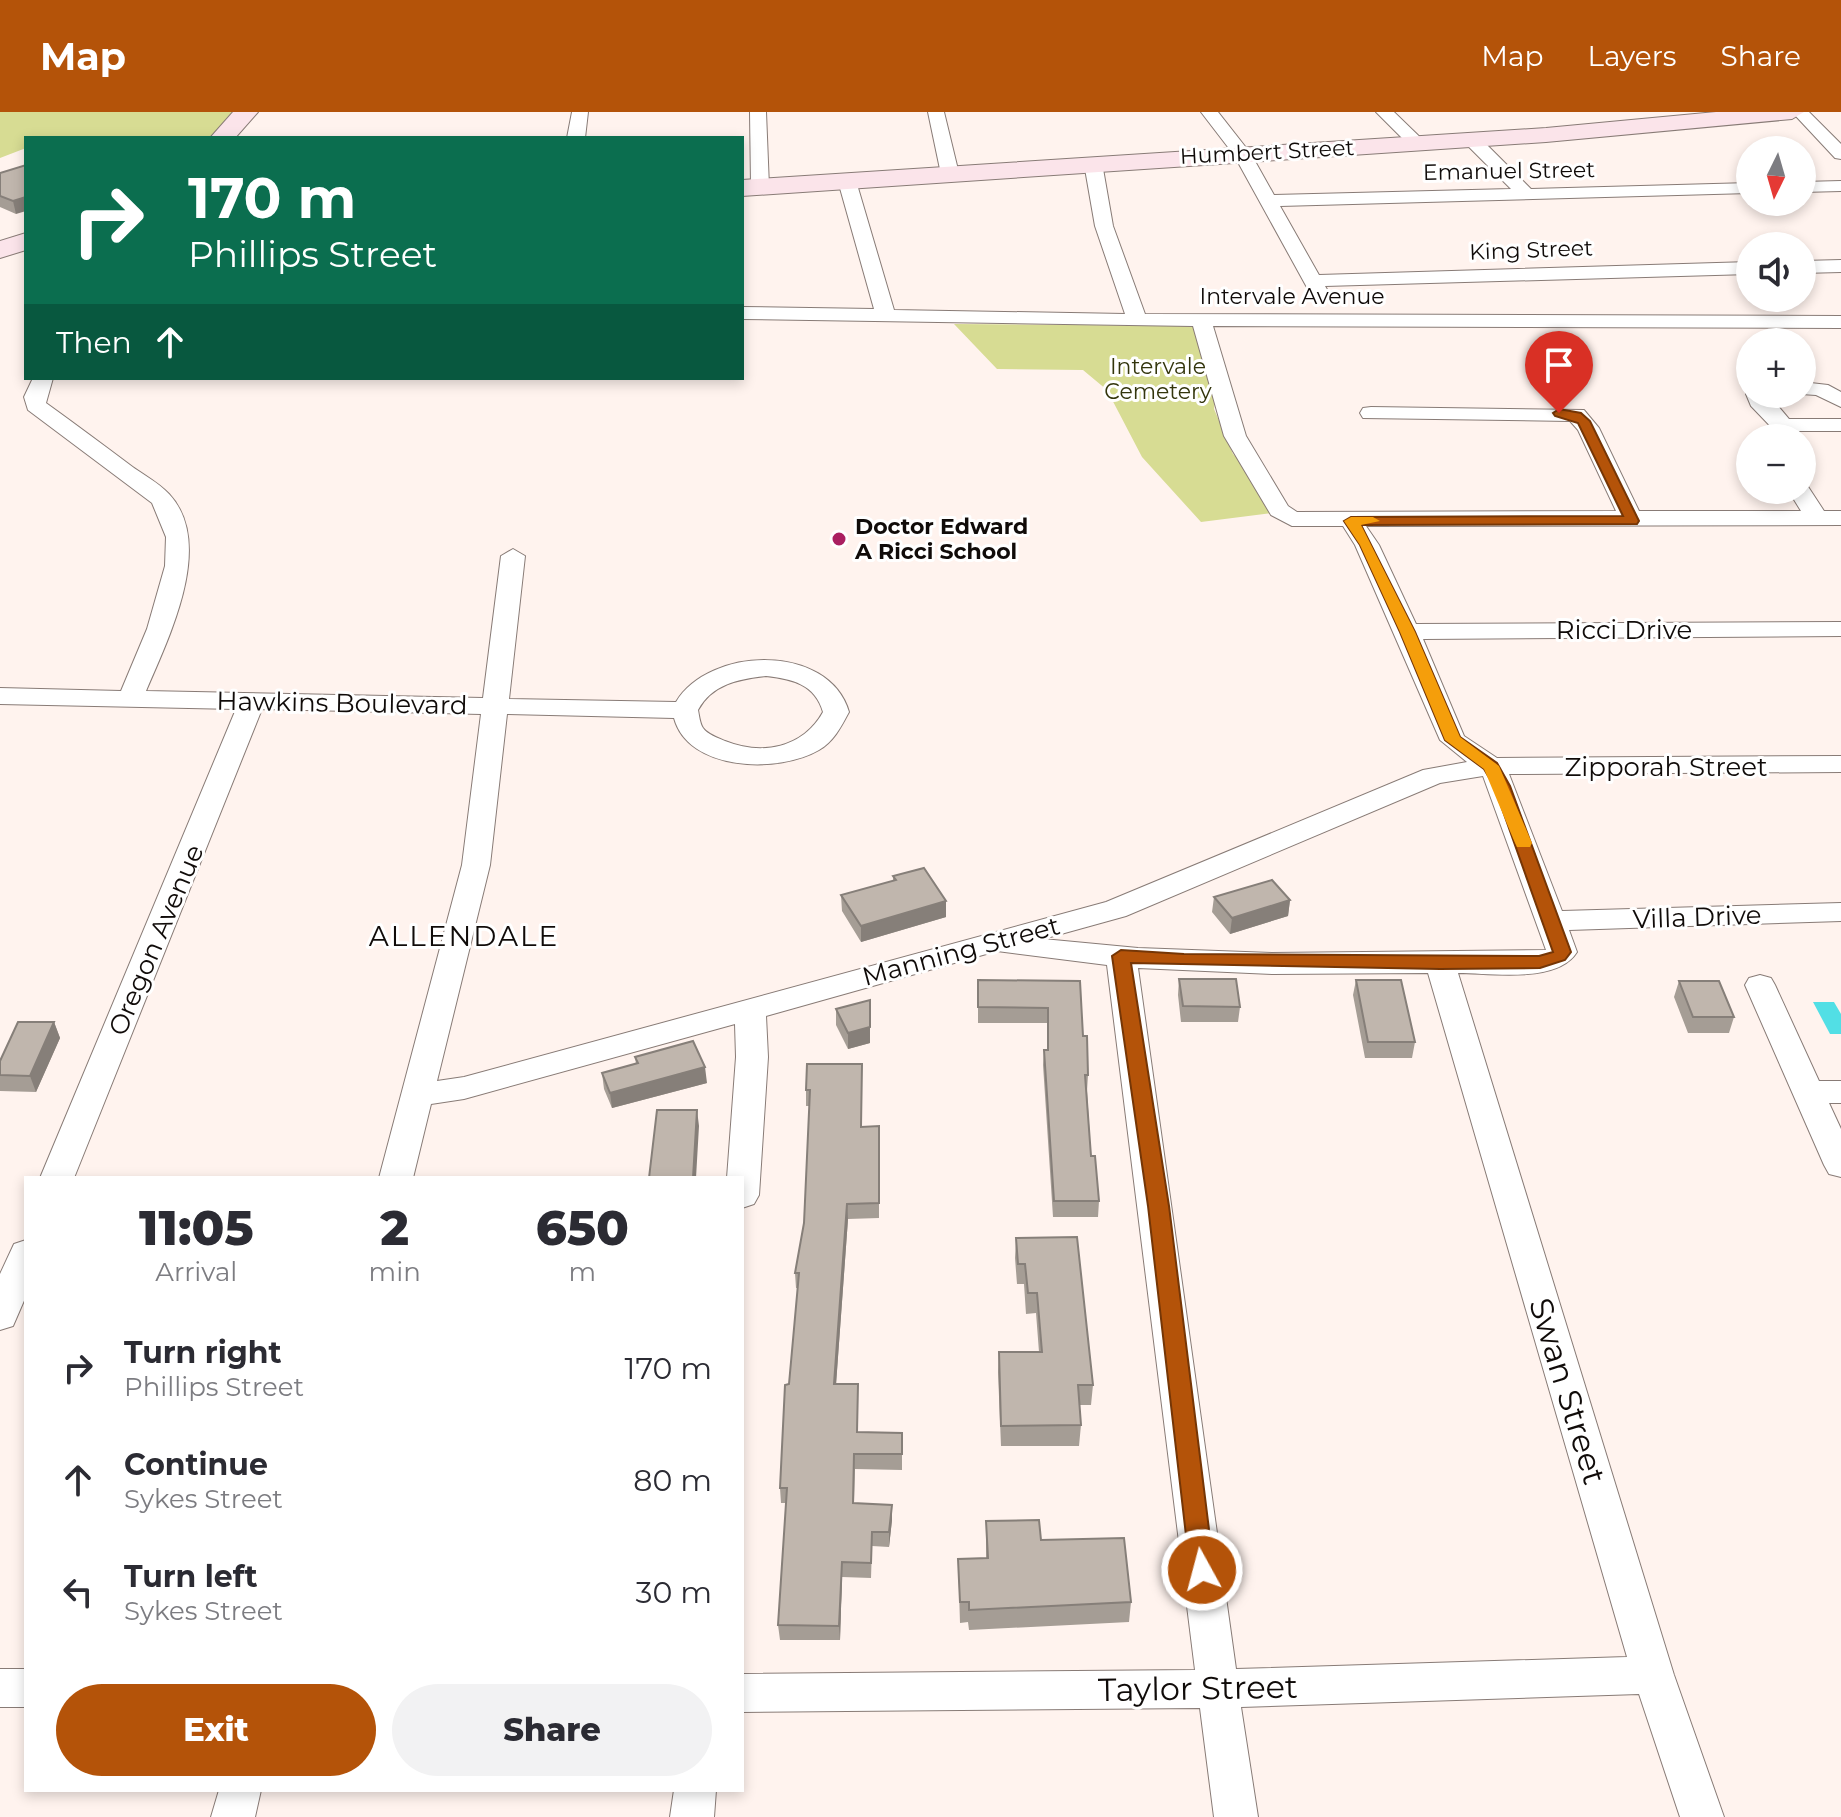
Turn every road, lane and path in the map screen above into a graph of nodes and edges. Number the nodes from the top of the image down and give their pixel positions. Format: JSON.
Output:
{"nodes":[{"id":1,"x":246,"y":112,"type":"edge"},
{"id":2,"x":580,"y":112,"type":"edge"},
{"id":3,"x":758,"y":112,"type":"edge"},
{"id":4,"x":936,"y":112,"type":"edge"},
{"id":5,"x":1209,"y":112,"type":"edge"},
{"id":6,"x":1384,"y":112,"type":"edge"},
{"id":7,"x":1792,"y":112,"type":"edge"},
{"id":8,"x":1800,"y":112,"type":"edge"},
{"id":9,"x":224,"y":136,"type":"edge"},
{"id":10,"x":576,"y":136,"type":"edge"},
{"id":11,"x":1472,"y":140,"type":"junction"},
{"id":12,"x":1417,"y":143,"type":"junction"},
{"id":13,"x":1242,"y":154,"type":"junction"},
{"id":14,"x":1841,"y":154,"type":"edge"},
{"id":15,"x":1093,"y":163,"type":"junction"},
{"id":16,"x":950,"y":174,"type":"junction"},
{"id":17,"x":847,"y":181,"type":"junction"},
{"id":18,"x":1841,"y":186,"type":"edge"},
{"id":19,"x":1816,"y":187,"type":"edge"},
{"id":20,"x":751,"y":188,"type":"edge"},
{"id":21,"x":1736,"y":188,"type":"edge"},
{"id":22,"x":1526,"y":194,"type":"junction"},
{"id":23,"x":1269,"y":201,"type":"junction"},
{"id":24,"x":24,"y":242,"type":"edge"},
{"id":25,"x":0,"y":250,"type":"edge"},
{"id":26,"x":1841,"y":266,"type":"edge"},
{"id":27,"x":1816,"y":267,"type":"edge"},
{"id":28,"x":1736,"y":268,"type":"edge"},
{"id":29,"x":1314,"y":281,"type":"junction"},
{"id":30,"x":744,"y":313,"type":"edge"},
{"id":31,"x":886,"y":317,"type":"junction"},
{"id":32,"x":1137,"y":320,"type":"junction"},
{"id":33,"x":1201,"y":320,"type":"junction"},
{"id":34,"x":1334,"y":320,"type":"junction"},
{"id":35,"x":1841,"y":322,"type":"edge"},
{"id":36,"x":42,"y":380,"type":"edge"},
{"id":37,"x":1816,"y":389,"type":"edge"},
{"id":38,"x":1841,"y":401,"type":"edge"},
{"id":39,"x":1371,"y":413,"type":"dead end"},
{"id":40,"x":1841,"y":425,"type":"edge"},
{"id":41,"x":1816,"y":428,"type":"edge"},
{"id":42,"x":1808,"y":504,"type":"edge"},
{"id":43,"x":1817,"y":518,"type":"junction"},
{"id":44,"x":1841,"y":518,"type":"edge"},
{"id":45,"x":1351,"y":521,"type":"junction"},
{"id":46,"x":1632,"y":521,"type":"junction"},
{"id":47,"x":513,"y":556,"type":"dead end"},
{"id":48,"x":1841,"y":629,"type":"edge"},
{"id":49,"x":1407,"y":632,"type":"junction"},
{"id":50,"x":0,"y":696,"type":"edge"},
{"id":51,"x":130,"y":700,"type":"junction"},
{"id":52,"x":252,"y":701,"type":"junction"},
{"id":53,"x":497,"y":705,"type":"junction"},
{"id":54,"x":685,"y":710,"type":"junction"},
{"id":55,"x":1841,"y":764,"type":"edge"},
{"id":56,"x":1491,"y":766,"type":"junction"},
{"id":57,"x":1841,"y":912,"type":"edge"},
{"id":58,"x":1553,"y":921,"type":"junction"},
{"id":59,"x":992,"y":942,"type":"junction"},
{"id":60,"x":1121,"y":956,"type":"junction"},
{"id":61,"x":1440,"y":963,"type":"junction"},
{"id":62,"x":1760,"y":985,"type":"dead end"},
{"id":63,"x":750,"y":1010,"type":"junction"},
{"id":64,"x":1806,"y":1092,"type":"junction"},
{"id":65,"x":1841,"y":1092,"type":"edge"},
{"id":66,"x":416,"y":1095,"type":"junction"},
{"id":67,"x":1841,"y":1165,"type":"edge"},
{"id":68,"x":58,"y":1176,"type":"edge"},
{"id":69,"x":396,"y":1176,"type":"edge"},
{"id":70,"x":743,"y":1176,"type":"edge"},
{"id":71,"x":24,"y":1258,"type":"edge"},
{"id":72,"x":0,"y":1316,"type":"edge"},
{"id":73,"x":1653,"y":1675,"type":"junction"},
{"id":74,"x":0,"y":1688,"type":"edge"},
{"id":75,"x":24,"y":1688,"type":"edge"},
{"id":76,"x":1219,"y":1689,"type":"junction"},
{"id":77,"x":744,"y":1693,"type":"edge"},
{"id":78,"x":239,"y":1792,"type":"edge"},
{"id":79,"x":695,"y":1792,"type":"edge"},
{"id":80,"x":233,"y":1817,"type":"edge"},
{"id":81,"x":692,"y":1817,"type":"edge"},
{"id":82,"x":1236,"y":1817,"type":"edge"},
{"id":83,"x":1702,"y":1817,"type":"edge"}],
"edges":[{"from":1,"to":9,"type":"street"},
{"from":2,"to":10,"type":"street"},
{"from":3,"to":20,"type":"street"},
{"from":4,"to":16,"type":"street"},
{"from":5,"to":13,"type":"street"},
{"from":6,"to":12,"type":"street"},
{"from":7,"to":11,"type":"street","name":"Humbert Street"},
{"from":8,"to":14,"type":"street"},
{"from":11,"to":12,"type":"street","name":"Humbert Street"},
{"from":11,"to":22,"type":"street"},
{"from":12,"to":13,"type":"street","name":"Humbert Street"},
{"from":13,"to":15,"type":"street","name":"Humbert Street"},
{"from":13,"to":23,"type":"street"},
{"from":15,"to":16,"type":"street","name":"Humbert Street"},
{"from":15,"to":32,"type":"street"},
{"from":16,"to":17,"type":"street","name":"Humbert Street"},
{"from":17,"to":20,"type":"street","name":"Humbert Street"},
{"from":17,"to":31,"type":"street"},
{"from":18,"to":19,"type":"street"},
{"from":21,"to":22,"type":"street","name":"Emanuel Street"},
{"from":22,"to":23,"type":"street","name":"Emanuel Street"},
{"from":23,"to":29,"type":"street"},
{"from":24,"to":25,"type":"street"},
{"from":26,"to":27,"type":"street"},
{"from":28,"to":29,"type":"street","name":"King Street"},
{"from":29,"to":34,"type":"street"},
{"from":30,"to":31,"type":"street","name":"Intervale Avenue"},
{"from":31,"to":32,"type":"street","name":"Intervale Avenue"},
{"from":32,"to":33,"type":"street","name":"Intervale Avenue"},
{"from":33,"to":34,"type":"street","name":"Intervale Avenue"},
{"from":33,"to":45,"type":"street"},
{"from":34,"to":35,"type":"street","name":"Intervale Avenue"},
{"from":36,"to":51,"type":"street"},
{"from":37,"to":38,"type":"street"},
{"from":39,"to":46,"type":"street"},
{"from":40,"to":41,"type":"street"},
{"from":42,"to":43,"type":"street"},
{"from":43,"to":44,"type":"street"},
{"from":43,"to":46,"type":"street"},
{"from":45,"to":46,"type":"street"},
{"from":45,"to":49,"type":"street"},
{"from":47,"to":53,"type":"street"},
{"from":48,"to":49,"type":"street","name":"Ricci Drive"},
{"from":49,"to":56,"type":"street"},
{"from":50,"to":51,"type":"street","name":"Hawkins Boulevard"},
{"from":51,"to":52,"type":"street","name":"Hawkins Boulevard"},
{"from":52,"to":53,"type":"street","name":"Hawkins Boulevard"},
{"from":52,"to":68,"type":"street","name":"Oregon Avenue"},
{"from":53,"to":54,"type":"street","name":"Hawkins Boulevard"},
{"from":53,"to":66,"type":"street"},
{"from":54,"to":54,"type":"street"},
{"from":55,"to":56,"type":"street","name":"Zipporah Street"},
{"from":56,"to":58,"type":"street"},
{"from":56,"to":59,"type":"street","name":"Manning Street"},
{"from":57,"to":58,"type":"street","name":"Villa Drive"},
{"from":58,"to":61,"type":"street"},
{"from":59,"to":60,"type":"street"},
{"from":59,"to":63,"type":"street","name":"Manning Street"},
{"from":60,"to":61,"type":"street"},
{"from":60,"to":76,"type":"street"},
{"from":61,"to":73,"type":"street","name":"Swan Street"},
{"from":62,"to":64,"type":"street"},
{"from":63,"to":66,"type":"street","name":"Manning Street"},
{"from":63,"to":70,"type":"street"},
{"from":64,"to":65,"type":"street"},
{"from":64,"to":67,"type":"street"},
{"from":66,"to":69,"type":"street"},
{"from":71,"to":72,"type":"street"},
{"from":73,"to":76,"type":"street","name":"Taylor Street"},
{"from":73,"to":83,"type":"street","name":"Swan Street"},
{"from":74,"to":75,"type":"street"},
{"from":76,"to":77,"type":"street","name":"Taylor Street"},
{"from":76,"to":82,"type":"street"},
{"from":78,"to":80,"type":"street"},
{"from":79,"to":81,"type":"street"}]}
